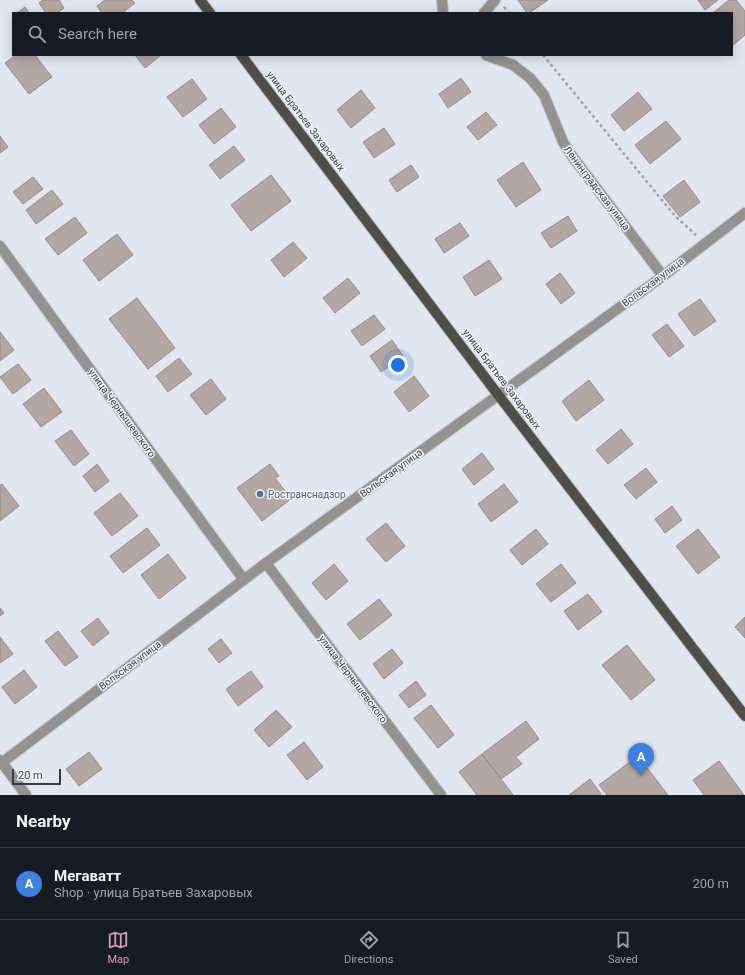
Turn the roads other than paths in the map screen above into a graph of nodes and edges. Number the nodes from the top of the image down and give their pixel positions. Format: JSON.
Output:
{"nodes":[{"id":1,"x":200,"y":0,"type":"edge"},
{"id":2,"x":442,"y":0,"type":"edge"},
{"id":3,"x":495,"y":0,"type":"edge"},
{"id":4,"x":209,"y":12,"type":"edge"},
{"id":5,"x":443,"y":12,"type":"edge"},
{"id":6,"x":485,"y":12,"type":"edge"},
{"id":7,"x":242,"y":56,"type":"edge"},
{"id":8,"x":489,"y":56,"type":"edge"},
{"id":9,"x":744,"y":217,"type":"edge"},
{"id":10,"x":0,"y":246,"type":"edge"},
{"id":11,"x":663,"y":276,"type":"junction"},
{"id":12,"x":499,"y":396,"type":"junction"},
{"id":13,"x":266,"y":563,"type":"junction"},
{"id":14,"x":244,"y":580,"type":"junction"},
{"id":15,"x":745,"y":716,"type":"edge"},
{"id":16,"x":0,"y":762,"type":"edge"},
{"id":17,"x":26,"y":795,"type":"edge"},
{"id":18,"x":441,"y":795,"type":"edge"}],
"edges":[{"from":1,"to":4,"type":"main road"},
{"from":2,"to":5,"type":"street"},
{"from":3,"to":6,"type":"street"},
{"from":7,"to":12,"type":"main road","name":"улица Братьев Захаровых"},
{"from":8,"to":11,"type":"street","name":"Ленинградская улица"},
{"from":9,"to":11,"type":"street","name":"Вольская улица"},
{"from":10,"to":14,"type":"street","name":"улица Чернышевского"},
{"from":11,"to":12,"type":"street","name":"Вольская улица"},
{"from":12,"to":13,"type":"street","name":"Вольская улица"},
{"from":12,"to":15,"type":"main road","name":"улица Братьев Захаровых"},
{"from":13,"to":14,"type":"street","name":"Вольская улица"},
{"from":13,"to":18,"type":"street","name":"улица Чернышевского"},
{"from":14,"to":16,"type":"street","name":"Вольская улица"},
{"from":16,"to":17,"type":"street"}]}
